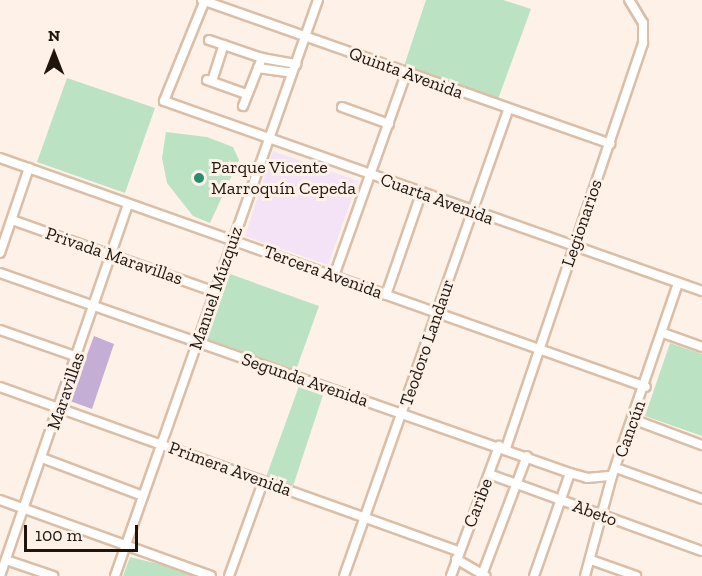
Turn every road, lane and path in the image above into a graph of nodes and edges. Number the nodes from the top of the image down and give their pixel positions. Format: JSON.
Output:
{"nodes":[{"id":1,"x":204,"y":0,"type":"edge"},
{"id":2,"x":318,"y":0,"type":"edge"},
{"id":3,"x":629,"y":0,"type":"edge"},
{"id":4,"x":306,"y":38,"type":"junction"},
{"id":5,"x":209,"y":40,"type":"dead end"},
{"id":6,"x":224,"y":45,"type":"junction"},
{"id":7,"x":262,"y":58,"type":"junction"},
{"id":8,"x":296,"y":64,"type":"junction"},
{"id":9,"x":258,"y":68,"type":"junction"},
{"id":10,"x":292,"y":73,"type":"junction"},
{"id":11,"x":406,"y":74,"type":"junction"},
{"id":12,"x":246,"y":94,"type":"junction"},
{"id":13,"x":243,"y":105,"type":"dead end"},
{"id":14,"x":342,"y":107,"type":"dead end"},
{"id":15,"x":508,"y":110,"type":"junction"},
{"id":16,"x":389,"y":124,"type":"junction"},
{"id":17,"x":269,"y":137,"type":"junction"},
{"id":18,"x":610,"y":144,"type":"junction"},
{"id":19,"x":0,"y":158,"type":"edge"},
{"id":20,"x":29,"y":168,"type":"junction"},
{"id":21,"x":371,"y":176,"type":"junction"},
{"id":22,"x":421,"y":194,"type":"junction"},
{"id":23,"x":128,"y":204,"type":"junction"},
{"id":24,"x":471,"y":212,"type":"junction"},
{"id":25,"x":12,"y":220,"type":"junction"},
{"id":26,"x":233,"y":240,"type":"junction"},
{"id":27,"x":574,"y":245,"type":"junction"},
{"id":28,"x":0,"y":253,"type":"edge"},
{"id":29,"x":111,"y":255,"type":"junction"},
{"id":30,"x":0,"y":273,"type":"edge"},
{"id":31,"x":334,"y":276,"type":"junction"},
{"id":32,"x":678,"y":283,"type":"junction"},
{"id":33,"x":702,"y":291,"type":"edge"},
{"id":34,"x":215,"y":292,"type":"junction"},
{"id":35,"x":386,"y":295,"type":"junction"},
{"id":36,"x":95,"y":307,"type":"junction"},
{"id":37,"x":438,"y":313,"type":"junction"},
{"id":38,"x":0,"y":330,"type":"edge"},
{"id":39,"x":663,"y":333,"type":"junction"},
{"id":40,"x":197,"y":342,"type":"junction"},
{"id":41,"x":702,"y":347,"type":"edge"},
{"id":42,"x":539,"y":348,"type":"junction"},
{"id":43,"x":78,"y":357,"type":"junction"},
{"id":44,"x":0,"y":387,"type":"edge"},
{"id":45,"x":646,"y":387,"type":"junction"},
{"id":46,"x":60,"y":409,"type":"junction"},
{"id":47,"x":402,"y":414,"type":"junction"},
{"id":48,"x":634,"y":420,"type":"junction"},
{"id":49,"x":162,"y":444,"type":"junction"},
{"id":50,"x":702,"y":445,"type":"edge"},
{"id":51,"x":503,"y":447,"type":"junction"},
{"id":52,"x":527,"y":456,"type":"junction"},
{"id":53,"x":42,"y":458,"type":"junction"},
{"id":54,"x":614,"y":472,"type":"junction"},
{"id":55,"x":570,"y":473,"type":"junction"},
{"id":56,"x":489,"y":474,"type":"junction"},
{"id":57,"x":263,"y":482,"type":"junction"},
{"id":58,"x":518,"y":484,"type":"junction"},
{"id":59,"x":143,"y":496,"type":"junction"},
{"id":60,"x":702,"y":499,"type":"edge"},
{"id":61,"x":0,"y":500,"type":"edge"},
{"id":62,"x":561,"y":500,"type":"junction"},
{"id":63,"x":23,"y":508,"type":"junction"},
{"id":64,"x":365,"y":516,"type":"junction"},
{"id":65,"x":604,"y":516,"type":"junction"},
{"id":66,"x":126,"y":545,"type":"junction"},
{"id":67,"x":702,"y":552,"type":"edge"},
{"id":68,"x":458,"y":555,"type":"junction"},
{"id":69,"x":6,"y":560,"type":"junction"},
{"id":70,"x":591,"y":560,"type":"junction"},
{"id":71,"x":469,"y":573,"type":"edge"},
{"id":72,"x":484,"y":575,"type":"edge"},
{"id":73,"x":0,"y":576,"type":"edge"},
{"id":74,"x":53,"y":576,"type":"edge"},
{"id":75,"x":115,"y":576,"type":"edge"},
{"id":76,"x":211,"y":576,"type":"edge"},
{"id":77,"x":229,"y":576,"type":"edge"},
{"id":78,"x":344,"y":576,"type":"edge"},
{"id":79,"x":451,"y":576,"type":"edge"},
{"id":80,"x":534,"y":576,"type":"edge"},
{"id":81,"x":585,"y":576,"type":"edge"},
{"id":82,"x":636,"y":576,"type":"edge"}],
"edges":[{"from":1,"to":4,"type":"street","name":"Quinta Avenida"},
{"from":1,"to":17,"type":"street","name":"Cuarta Avenida"},
{"from":2,"to":4,"type":"street","name":"Manuel Múzquiz"},
{"from":3,"to":18,"type":"street","name":"Legionarios"},
{"from":4,"to":8,"type":"street","name":"Manuel Múzquiz"},
{"from":4,"to":11,"type":"street","name":"Quinta Avenida"},
{"from":5,"to":6,"type":"street"},
{"from":6,"to":7,"type":"street"},
{"from":6,"to":12,"type":"street"},
{"from":7,"to":8,"type":"street"},
{"from":7,"to":9,"type":"street"},
{"from":8,"to":10,"type":"street","name":"Manuel Múzquiz"},
{"from":9,"to":10,"type":"street"},
{"from":9,"to":12,"type":"street"},
{"from":10,"to":17,"type":"street","name":"Manuel Múzquiz"},
{"from":11,"to":15,"type":"street","name":"Quinta Avenida"},
{"from":11,"to":16,"type":"street"},
{"from":12,"to":13,"type":"street"},
{"from":14,"to":16,"type":"street"},
{"from":15,"to":18,"type":"street","name":"Quinta Avenida"},
{"from":15,"to":24,"type":"street","name":"Teodoro Landaur"},
{"from":16,"to":21,"type":"street"},
{"from":17,"to":21,"type":"street","name":"Cuarta Avenida"},
{"from":17,"to":26,"type":"street","name":"Manuel Múzquiz"},
{"from":18,"to":27,"type":"street","name":"Legionarios"},
{"from":19,"to":20,"type":"street","name":"Tercera Avenida"},
{"from":20,"to":23,"type":"street","name":"Tercera Avenida"},
{"from":20,"to":25,"type":"street"},
{"from":21,"to":22,"type":"street","name":"Cuarta Avenida"},
{"from":21,"to":31,"type":"street"},
{"from":22,"to":24,"type":"street","name":"Cuarta Avenida"},
{"from":22,"to":35,"type":"street"},
{"from":23,"to":26,"type":"street","name":"Tercera Avenida"},
{"from":23,"to":29,"type":"street","name":"Maravillas"},
{"from":24,"to":27,"type":"street","name":"Cuarta Avenida"},
{"from":24,"to":37,"type":"street","name":"Teodoro Landaur"},
{"from":25,"to":28,"type":"street"},
{"from":25,"to":29,"type":"street","name":"Privada Maravillas"},
{"from":26,"to":31,"type":"street","name":"Tercera Avenida"},
{"from":26,"to":34,"type":"street","name":"Manuel Múzquiz"},
{"from":27,"to":32,"type":"street","name":"Cuarta Avenida"},
{"from":27,"to":42,"type":"street","name":"Legionarios"},
{"from":29,"to":34,"type":"street","name":"Privada Maravillas"},
{"from":29,"to":36,"type":"street","name":"Maravillas"},
{"from":30,"to":36,"type":"street","name":"Segunda Avenida"},
{"from":31,"to":35,"type":"street","name":"Tercera Avenida"},
{"from":32,"to":33,"type":"street","name":"Cuarta Avenida"},
{"from":32,"to":39,"type":"street","name":"Cancún"},
{"from":34,"to":40,"type":"street","name":"Manuel Múzquiz"},
{"from":35,"to":37,"type":"street","name":"Tercera Avenida"},
{"from":36,"to":40,"type":"street","name":"Segunda Avenida"},
{"from":36,"to":43,"type":"street","name":"Maravillas"},
{"from":37,"to":42,"type":"street","name":"Tercera Avenida"},
{"from":37,"to":47,"type":"street","name":"Teodoro Landaur"},
{"from":38,"to":43,"type":"street"},
{"from":39,"to":41,"type":"street"},
{"from":39,"to":45,"type":"street","name":"Cancún"},
{"from":40,"to":47,"type":"street","name":"Segunda Avenida"},
{"from":40,"to":49,"type":"street","name":"Manuel Múzquiz"},
{"from":42,"to":45,"type":"street","name":"Tercera Avenida"},
{"from":42,"to":51,"type":"street","name":"Legionarios"},
{"from":43,"to":46,"type":"street","name":"Maravillas"},
{"from":44,"to":46,"type":"street","name":"Primera Avenida"},
{"from":45,"to":48,"type":"street","name":"Cancún"},
{"from":46,"to":49,"type":"street","name":"Primera Avenida"},
{"from":46,"to":53,"type":"street","name":"Maravillas"},
{"from":47,"to":51,"type":"street","name":"Segunda Avenida"},
{"from":47,"to":64,"type":"street","name":"Teodoro Landaur"},
{"from":48,"to":50,"type":"street"},
{"from":48,"to":54,"type":"street","name":"Cancún"},
{"from":49,"to":57,"type":"street","name":"Primera Avenida"},
{"from":49,"to":59,"type":"street","name":"Manuel Múzquiz"},
{"from":51,"to":52,"type":"street","name":"Segunda Avenida"},
{"from":51,"to":56,"type":"street","name":"Caribe"},
{"from":52,"to":55,"type":"street","name":"Segunda Avenida"},
{"from":52,"to":58,"type":"street"},
{"from":53,"to":59,"type":"street"},
{"from":53,"to":63,"type":"street","name":"Maravillas"},
{"from":54,"to":55,"type":"street","name":"Segunda Avenida"},
{"from":54,"to":60,"type":"street"},
{"from":54,"to":65,"type":"street","name":"Cancún"},
{"from":55,"to":62,"type":"street"},
{"from":56,"to":58,"type":"street","name":"Abeto"},
{"from":56,"to":68,"type":"street","name":"Caribe"},
{"from":57,"to":64,"type":"street","name":"Primera Avenida"},
{"from":57,"to":77,"type":"street"},
{"from":58,"to":62,"type":"street","name":"Abeto"},
{"from":58,"to":72,"type":"street"},
{"from":59,"to":66,"type":"street","name":"Manuel Múzquiz"},
{"from":61,"to":63,"type":"street"},
{"from":62,"to":65,"type":"street","name":"Abeto"},
{"from":62,"to":80,"type":"street"},
{"from":63,"to":66,"type":"street"},
{"from":63,"to":69,"type":"street","name":"Maravillas"},
{"from":64,"to":68,"type":"street","name":"Primera Avenida"},
{"from":64,"to":78,"type":"street","name":"Teodoro Landaur"},
{"from":65,"to":67,"type":"street","name":"Abeto"},
{"from":65,"to":70,"type":"street","name":"Cancún"},
{"from":66,"to":75,"type":"street","name":"Manuel Múzquiz"},
{"from":66,"to":76,"type":"street"},
{"from":68,"to":71,"type":"street","name":"Primera Avenida"},
{"from":68,"to":79,"type":"street","name":"Caribe"},
{"from":69,"to":73,"type":"street","name":"Maravillas"},
{"from":69,"to":74,"type":"street"},
{"from":70,"to":81,"type":"street","name":"Cancún"},
{"from":70,"to":82,"type":"street"},
{"from":71,"to":72,"type":"street","name":"Primera Avenida"}]}
